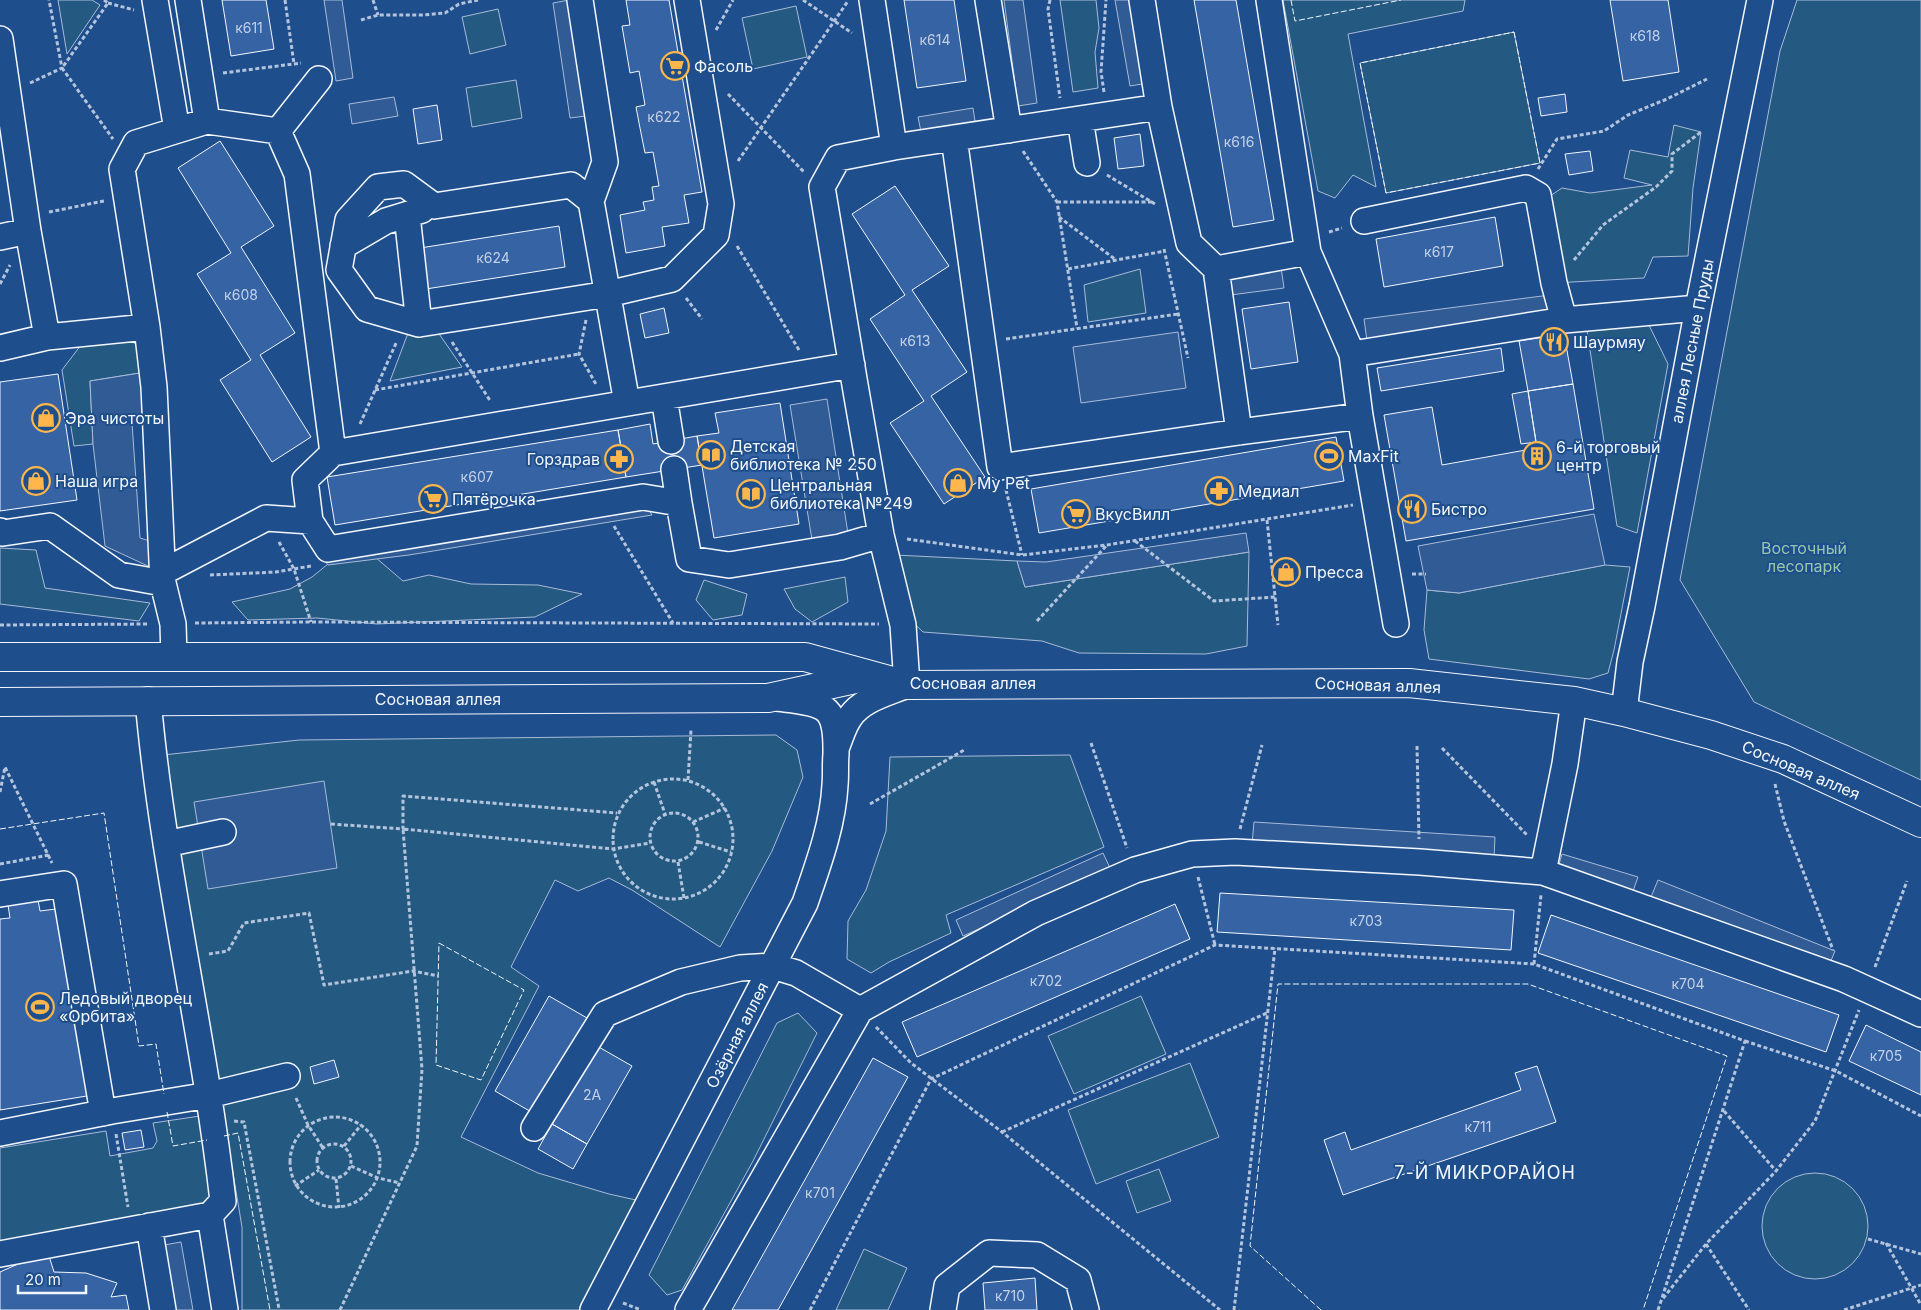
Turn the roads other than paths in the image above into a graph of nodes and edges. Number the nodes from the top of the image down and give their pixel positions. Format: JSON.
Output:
{"nodes":[{"id":1,"x":155,"y":0,"type":"edge"},
{"id":2,"x":188,"y":0,"type":"edge"},
{"id":3,"x":580,"y":0,"type":"edge"},
{"id":4,"x":687,"y":0,"type":"edge"},
{"id":5,"x":872,"y":0,"type":"edge"},
{"id":6,"x":988,"y":0,"type":"edge"},
{"id":7,"x":1142,"y":0,"type":"edge"},
{"id":8,"x":1269,"y":0,"type":"edge"},
{"id":9,"x":1760,"y":0,"type":"edge"},
{"id":10,"x":0,"y":39,"type":"edge"},
{"id":11,"x":319,"y":79,"type":"dead end"},
{"id":12,"x":1159,"y":107,"type":"junction"},
{"id":13,"x":1071,"y":120,"type":"junction"},
{"id":14,"x":207,"y":121,"type":"junction"},
{"id":15,"x":177,"y":130,"type":"junction"},
{"id":16,"x":1009,"y":130,"type":"junction"},
{"id":17,"x":278,"y":131,"type":"junction"},
{"id":18,"x":954,"y":138,"type":"junction"},
{"id":19,"x":894,"y":147,"type":"junction"},
{"id":20,"x":1087,"y":163,"type":"road end"},
{"id":21,"x":591,"y":202,"type":"junction"},
{"id":22,"x":434,"y":206,"type":"junction"},
{"id":23,"x":407,"y":215,"type":"junction"},
{"id":24,"x":1364,"y":221,"type":"road end"},
{"id":25,"x":27,"y":223,"type":"junction"},
{"id":26,"x":0,"y":237,"type":"edge"},
{"id":27,"x":343,"y":246,"type":"junction"},
{"id":28,"x":1307,"y":246,"type":"junction"},
{"id":29,"x":1216,"y":269,"type":"junction"},
{"id":30,"x":599,"y":296,"type":"junction"},
{"id":31,"x":1698,"y":308,"type":"junction"},
{"id":32,"x":1564,"y":320,"type":"junction"},
{"id":33,"x":421,"y":321,"type":"junction"},
{"id":34,"x":147,"y":327,"type":"junction"},
{"id":35,"x":47,"y":337,"type":"junction"},
{"id":36,"x":0,"y":348,"type":"edge"},
{"id":37,"x":1352,"y":354,"type":"junction"},
{"id":38,"x":852,"y":365,"type":"junction"},
{"id":39,"x":664,"y":397,"type":"junction"},
{"id":40,"x":618,"y":404,"type":"junction"},
{"id":41,"x":1360,"y":416,"type":"junction"},
{"id":42,"x":1239,"y":432,"type":"junction"},
{"id":43,"x":671,"y":441,"type":"dead end"},
{"id":44,"x":341,"y":451,"type":"junction"},
{"id":45,"x":674,"y":469,"type":"dead end"},
{"id":46,"x":679,"y":503,"type":"junction"},
{"id":47,"x":310,"y":521,"type":"junction"},
{"id":48,"x":0,"y":531,"type":"edge"},
{"id":49,"x":881,"y":535,"type":"junction"},
{"id":50,"x":163,"y":578,"type":"junction"},
{"id":51,"x":1396,"y":624,"type":"dead end"},
{"id":52,"x":0,"y":657,"type":"edge"},
{"id":53,"x":174,"y":657,"type":"junction"},
{"id":54,"x":907,"y":685,"type":"junction"},
{"id":55,"x":871,"y":688,"type":"junction"},
{"id":56,"x":776,"y":698,"type":"junction"},
{"id":57,"x":148,"y":700,"type":"junction"},
{"id":58,"x":1574,"y":701,"type":"junction"},
{"id":59,"x":0,"y":702,"type":"edge"},
{"id":60,"x":1624,"y":712,"type":"junction"},
{"id":61,"x":836,"y":746,"type":"junction"},
{"id":62,"x":1921,"y":823,"type":"edge"},
{"id":63,"x":223,"y":832,"type":"dead end"},
{"id":64,"x":166,"y":844,"type":"junction"},
{"id":65,"x":1543,"y":872,"type":"junction"},
{"id":66,"x":0,"y":894,"type":"edge"},
{"id":67,"x":773,"y":966,"type":"junction"},
{"id":68,"x":860,"y":1010,"type":"junction"},
{"id":69,"x":1921,"y":1014,"type":"edge"},
{"id":70,"x":287,"y":1076,"type":"road end"},
{"id":71,"x":211,"y":1106,"type":"junction"},
{"id":72,"x":104,"y":1113,"type":"junction"},
{"id":73,"x":534,"y":1128,"type":"dead end"},
{"id":74,"x":0,"y":1133,"type":"edge"},
{"id":75,"x":210,"y":1215,"type":"junction"},
{"id":76,"x":149,"y":1226,"type":"junction"},
{"id":77,"x":0,"y":1254,"type":"edge"},
{"id":78,"x":162,"y":1310,"type":"edge"},
{"id":79,"x":225,"y":1310,"type":"edge"},
{"id":80,"x":593,"y":1310,"type":"edge"},
{"id":81,"x":688,"y":1310,"type":"edge"},
{"id":82,"x":943,"y":1310,"type":"edge"},
{"id":83,"x":1086,"y":1310,"type":"edge"}],
"edges":[{"from":1,"to":15,"type":"street"},
{"from":2,"to":14,"type":"street"},
{"from":3,"to":21,"type":"street"},
{"from":4,"to":30,"type":"street"},
{"from":5,"to":19,"type":"street"},
{"from":6,"to":16,"type":"street"},
{"from":7,"to":12,"type":"street"},
{"from":8,"to":28,"type":"street"},
{"from":9,"to":31,"type":"street","name":"аллея Лесные Пруды"},
{"from":10,"to":25,"type":"street"},
{"from":11,"to":17,"type":"street"},
{"from":12,"to":13,"type":"street"},
{"from":12,"to":29,"type":"street"},
{"from":13,"to":16,"type":"street"},
{"from":13,"to":20,"type":"street"},
{"from":14,"to":15,"type":"street"},
{"from":14,"to":17,"type":"street"},
{"from":15,"to":34,"type":"street"},
{"from":16,"to":18,"type":"street"},
{"from":17,"to":44,"type":"street"},
{"from":18,"to":19,"type":"street"},
{"from":18,"to":42,"type":"street"},
{"from":19,"to":38,"type":"street"},
{"from":21,"to":22,"type":"street"},
{"from":21,"to":30,"type":"street"},
{"from":22,"to":23,"type":"street"},
{"from":22,"to":27,"type":"street"},
{"from":23,"to":27,"type":"street"},
{"from":23,"to":33,"type":"street"},
{"from":24,"to":32,"type":"street"},
{"from":25,"to":26,"type":"street"},
{"from":25,"to":35,"type":"street"},
{"from":27,"to":33,"type":"street"},
{"from":28,"to":29,"type":"street"},
{"from":28,"to":37,"type":"street"},
{"from":29,"to":42,"type":"street"},
{"from":30,"to":33,"type":"street"},
{"from":30,"to":40,"type":"street"},
{"from":31,"to":32,"type":"street"},
{"from":31,"to":60,"type":"street","name":"аллея Лесные Пруды"},
{"from":32,"to":37,"type":"street"},
{"from":34,"to":35,"type":"street"},
{"from":34,"to":50,"type":"street"},
{"from":35,"to":36,"type":"street"},
{"from":37,"to":41,"type":"street"},
{"from":38,"to":39,"type":"street"},
{"from":38,"to":49,"type":"street"},
{"from":39,"to":40,"type":"street"},
{"from":39,"to":43,"type":"street"},
{"from":40,"to":44,"type":"street"},
{"from":41,"to":42,"type":"street"},
{"from":41,"to":51,"type":"street"},
{"from":44,"to":47,"type":"street"},
{"from":45,"to":46,"type":"street"},
{"from":46,"to":47,"type":"street"},
{"from":46,"to":49,"type":"street"},
{"from":47,"to":50,"type":"street"},
{"from":48,"to":50,"type":"street"},
{"from":49,"to":54,"type":"street"},
{"from":50,"to":53,"type":"street"},
{"from":52,"to":53,"type":"main road","name":"Сосновая аллея"},
{"from":53,"to":55,"type":"main road","name":"Сосновая аллея"},
{"from":54,"to":55,"type":"main road","name":"Сосновая аллея"},
{"from":54,"to":58,"type":"main road","name":"Сосновая аллея"},
{"from":55,"to":56,"type":"main road","name":"Сосновая аллея"},
{"from":55,"to":61,"type":"street"},
{"from":56,"to":57,"type":"main road","name":"Сосновая аллея"},
{"from":56,"to":61,"type":"street","name":"Озёрная аллея"},
{"from":57,"to":59,"type":"main road","name":"Сосновая аллея"},
{"from":57,"to":64,"type":"street"},
{"from":58,"to":60,"type":"main road","name":"Сосновая аллея"},
{"from":58,"to":65,"type":"street"},
{"from":60,"to":62,"type":"main road","name":"Сосновая аллея"},
{"from":61,"to":67,"type":"street","name":"Озёрная аллея"},
{"from":63,"to":64,"type":"street"},
{"from":64,"to":71,"type":"street"},
{"from":65,"to":68,"type":"street"},
{"from":65,"to":69,"type":"street"},
{"from":66,"to":72,"type":"street"},
{"from":67,"to":68,"type":"street"},
{"from":67,"to":73,"type":"street"},
{"from":67,"to":80,"type":"street","name":"Озёрная аллея"},
{"from":68,"to":81,"type":"street"},
{"from":70,"to":71,"type":"street"},
{"from":71,"to":72,"type":"street"},
{"from":71,"to":75,"type":"street"},
{"from":72,"to":74,"type":"street"},
{"from":75,"to":76,"type":"street"},
{"from":75,"to":79,"type":"street"},
{"from":76,"to":77,"type":"street"},
{"from":76,"to":78,"type":"street"},
{"from":82,"to":83,"type":"street"}]}
